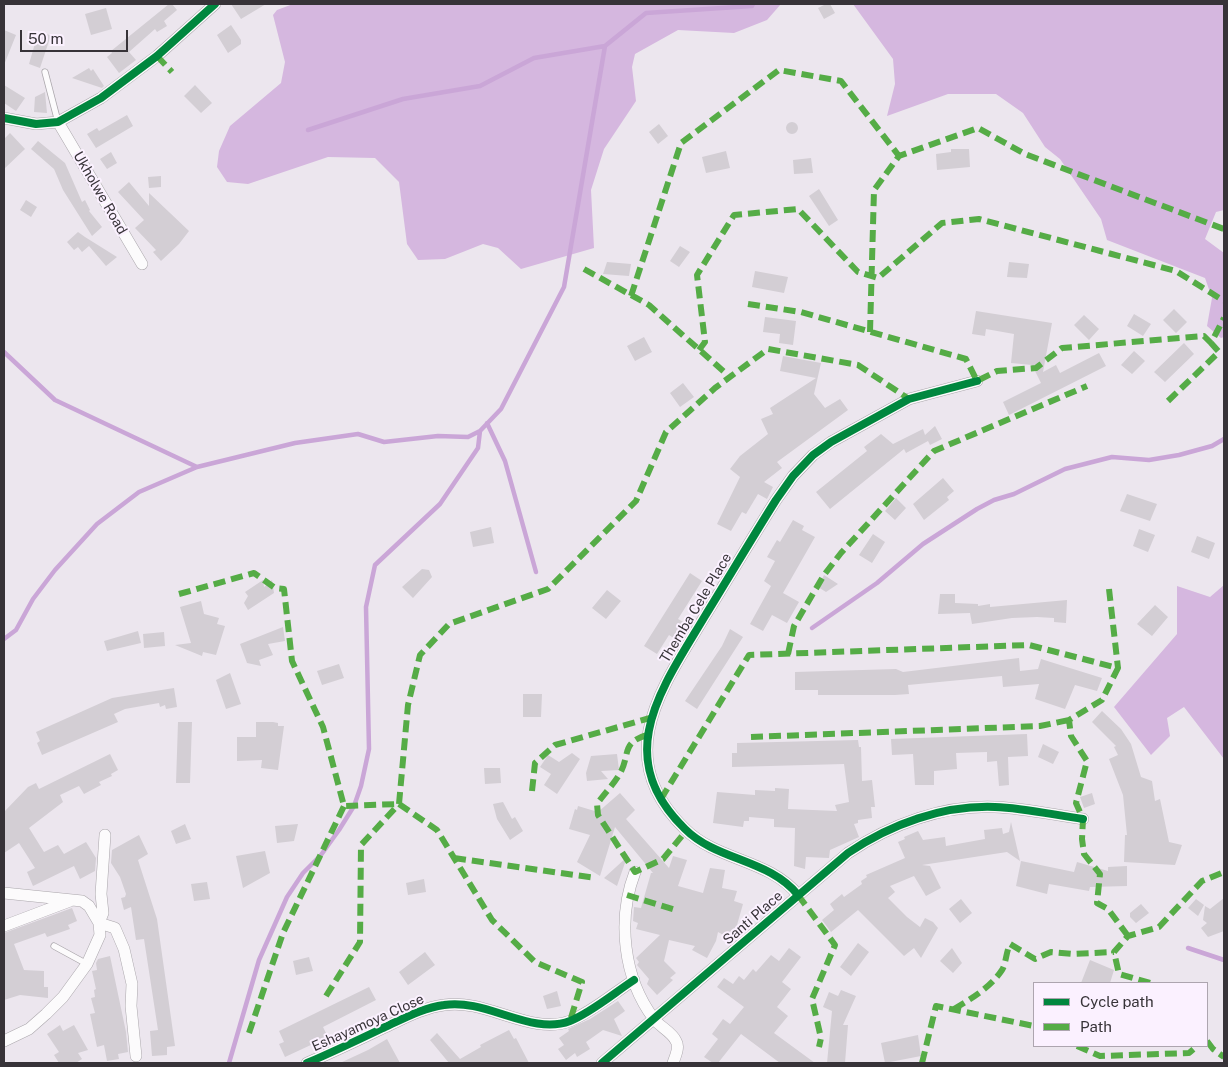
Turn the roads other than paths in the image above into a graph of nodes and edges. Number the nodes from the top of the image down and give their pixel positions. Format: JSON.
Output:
{"nodes":[{"id":1,"x":216,"y":4,"type":"edge"},
{"id":2,"x":45,"y":72,"type":"dead end"},
{"id":3,"x":4,"y":118,"type":"edge"},
{"id":4,"x":58,"y":122,"type":"junction"},
{"id":5,"x":142,"y":264,"type":"dead end"},
{"id":6,"x":977,"y":381,"type":"dead end"},
{"id":7,"x":1083,"y":819,"type":"dead end"},
{"id":8,"x":105,"y":835,"type":"dead end"},
{"id":9,"x":635,"y":872,"type":"dead end"},
{"id":10,"x":4,"y":893,"type":"edge"},
{"id":11,"x":798,"y":895,"type":"junction"},
{"id":12,"x":72,"y":900,"type":"junction"},
{"id":13,"x":99,"y":923,"type":"junction"},
{"id":14,"x":4,"y":926,"type":"edge"},
{"id":15,"x":54,"y":946,"type":"dead end"},
{"id":16,"x":87,"y":964,"type":"junction"},
{"id":17,"x":634,"y":980,"type":"junction"},
{"id":18,"x":655,"y":1020,"type":"junction"},
{"id":19,"x":4,"y":1041,"type":"edge"},
{"id":20,"x":136,"y":1056,"type":"dead end"},
{"id":21,"x":307,"y":1063,"type":"edge"},
{"id":22,"x":602,"y":1063,"type":"edge"},
{"id":23,"x":673,"y":1063,"type":"edge"}],
"edges":[{"from":1,"to":4,"type":"street"},
{"from":2,"to":4,"type":"lane"},
{"from":3,"to":4,"type":"street"},
{"from":4,"to":5,"type":"street","name":"Ukholwe Road"},
{"from":6,"to":11,"type":"street","name":"Themba Cele Place"},
{"from":7,"to":11,"type":"street","name":"Santi Place"},
{"from":8,"to":13,"type":"street"},
{"from":9,"to":17,"type":"street"},
{"from":10,"to":12,"type":"street"},
{"from":11,"to":18,"type":"street","name":"Santi Place"},
{"from":12,"to":13,"type":"street"},
{"from":12,"to":14,"type":"street"},
{"from":13,"to":16,"type":"street"},
{"from":13,"to":20,"type":"street"},
{"from":15,"to":16,"type":"lane"},
{"from":16,"to":19,"type":"street"},
{"from":17,"to":18,"type":"street"},
{"from":17,"to":21,"type":"street","name":"Eshayamoya Close"},
{"from":18,"to":22,"type":"street","name":"Santi Place"},
{"from":18,"to":23,"type":"street"}]}
